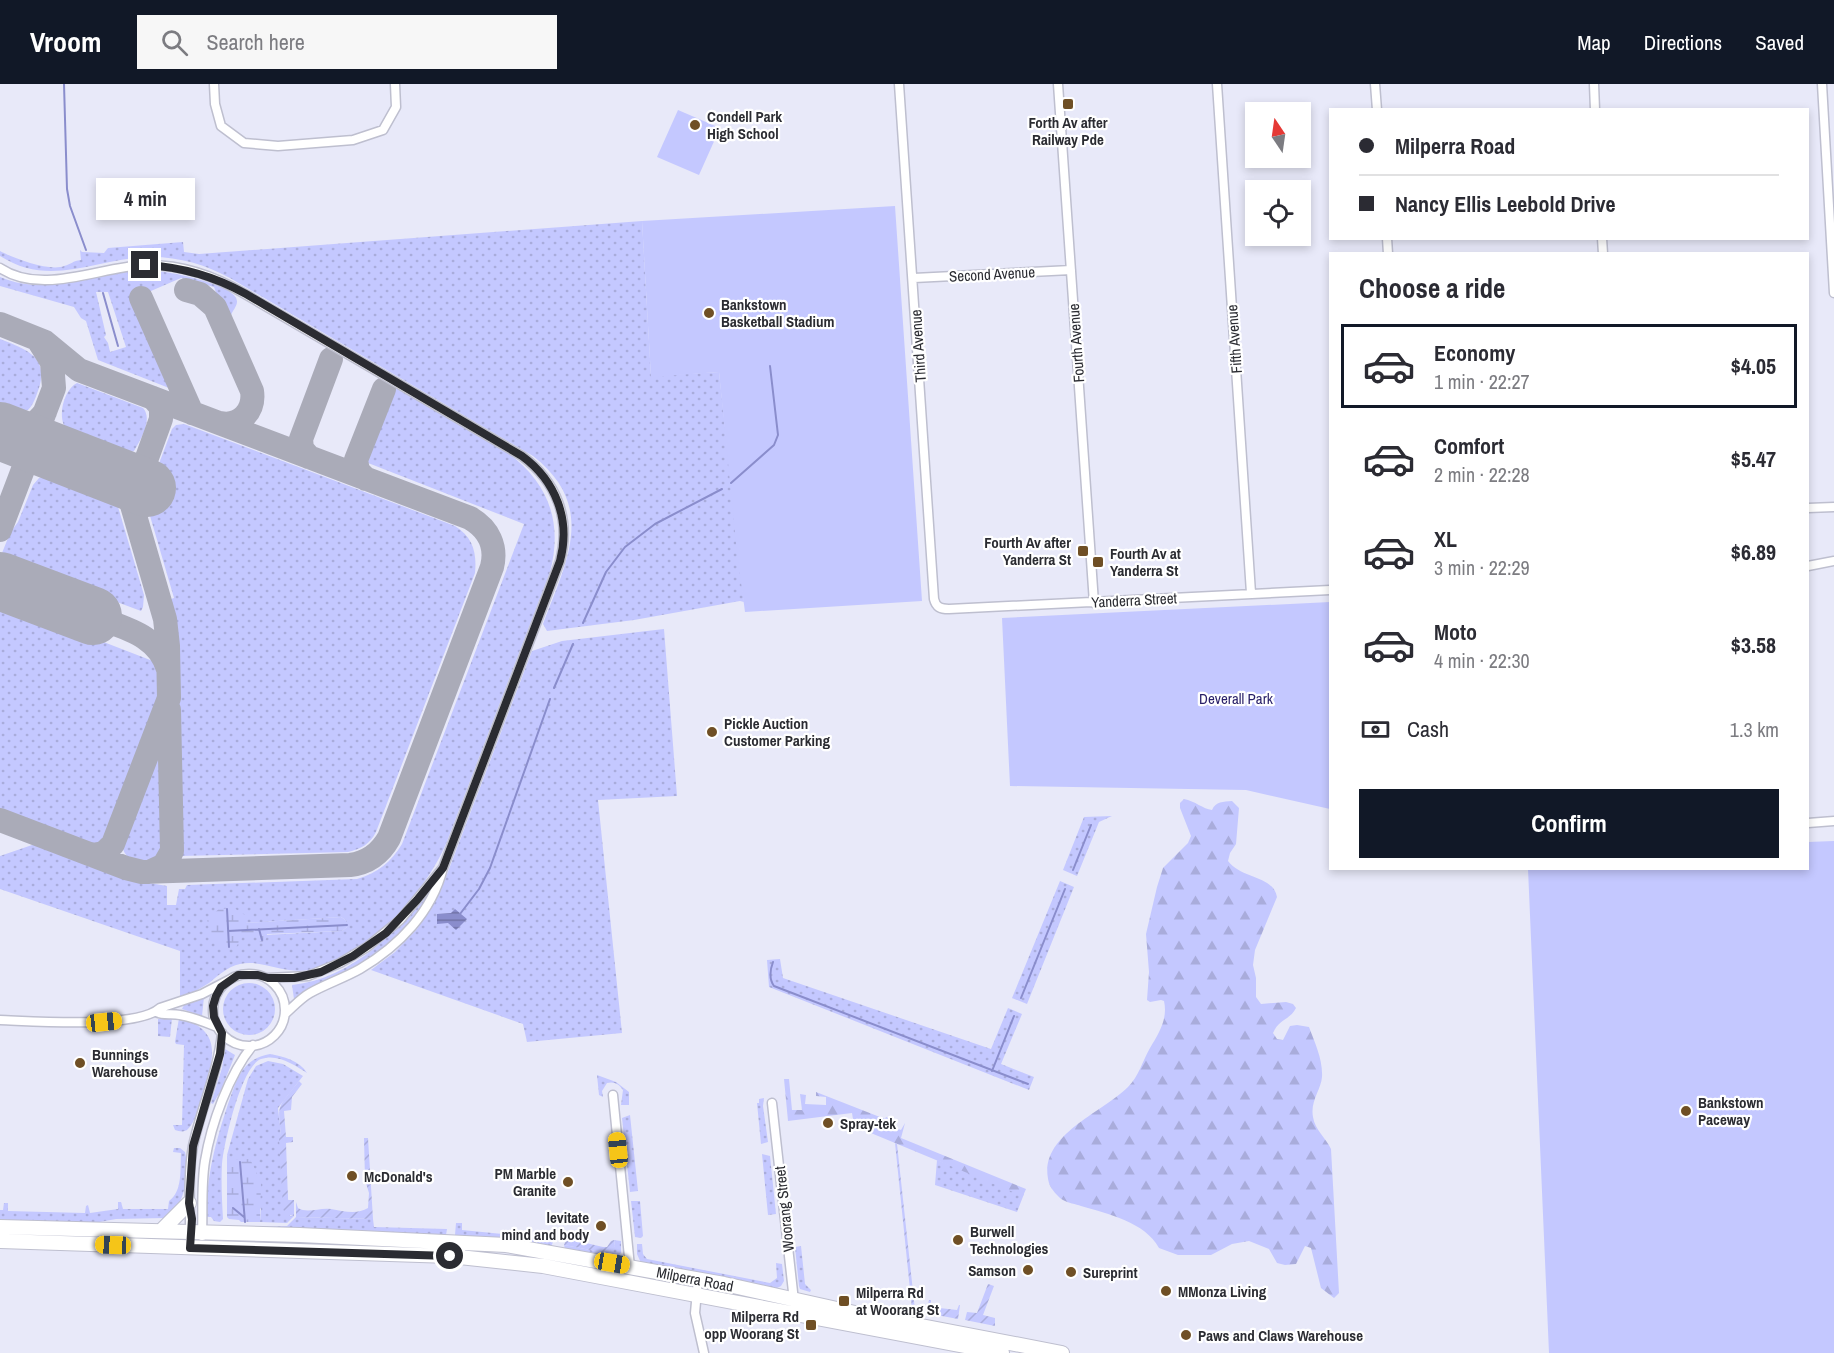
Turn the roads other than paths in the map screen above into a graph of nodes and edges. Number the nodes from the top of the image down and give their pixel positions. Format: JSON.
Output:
{"nodes":[{"id":1,"x":214,"y":84,"type":"edge"},
{"id":2,"x":395,"y":84,"type":"edge"},
{"id":3,"x":899,"y":84,"type":"edge"},
{"id":4,"x":1058,"y":84,"type":"edge"},
{"id":5,"x":1217,"y":84,"type":"edge"},
{"id":6,"x":1375,"y":84,"type":"edge"},
{"id":7,"x":1594,"y":84,"type":"edge"},
{"id":8,"x":1822,"y":84,"type":"edge"},
{"id":9,"x":1377,"y":108,"type":"edge"},
{"id":10,"x":1595,"y":108,"type":"edge"},
{"id":11,"x":0,"y":268,"type":"edge"},
{"id":12,"x":1071,"y":270,"type":"junction"},
{"id":13,"x":914,"y":278,"type":"junction"},
{"id":14,"x":1834,"y":293,"type":"edge"},
{"id":15,"x":1834,"y":507,"type":"edge"},
{"id":16,"x":1809,"y":508,"type":"edge"},
{"id":17,"x":1834,"y":561,"type":"edge"},
{"id":18,"x":1809,"y":566,"type":"edge"},
{"id":19,"x":1809,"y":566,"type":"edge"},
{"id":20,"x":1834,"y":568,"type":"edge"},
{"id":21,"x":1329,"y":590,"type":"edge"},
{"id":22,"x":1251,"y":593,"type":"junction"},
{"id":23,"x":1094,"y":603,"type":"junction"},
{"id":24,"x":938,"y":608,"type":"joint"},
{"id":25,"x":1834,"y":821,"type":"edge"},
{"id":26,"x":1809,"y":822,"type":"edge"},
{"id":27,"x":443,"y":868,"type":"junction"},
{"id":28,"x":268,"y":978,"type":"junction"},
{"id":29,"x":229,"y":980,"type":"junction"},
{"id":30,"x":156,"y":1012,"type":"junction"},
{"id":31,"x":285,"y":1014,"type":"junction"},
{"id":32,"x":0,"y":1020,"type":"edge"},
{"id":33,"x":220,"y":1030,"type":"junction"},
{"id":34,"x":253,"y":1045,"type":"junction"},
{"id":35,"x":613,"y":1095,"type":"dead end"},
{"id":36,"x":772,"y":1103,"type":"dead end"},
{"id":37,"x":189,"y":1203,"type":"junction"},
{"id":38,"x":0,"y":1227,"type":"edge"},
{"id":39,"x":162,"y":1230,"type":"junction"},
{"id":40,"x":196,"y":1232,"type":"junction"},
{"id":41,"x":0,"y":1241,"type":"edge"},
{"id":42,"x":196,"y":1248,"type":"junction"},
{"id":43,"x":630,"y":1267,"type":"junction"},
{"id":44,"x":698,"y":1280,"type":"junction"},
{"id":45,"x":696,"y":1296,"type":"junction"},
{"id":46,"x":795,"y":1307,"type":"junction"},
{"id":47,"x":704,"y":1353,"type":"edge"},
{"id":48,"x":1002,"y":1353,"type":"edge"},
{"id":49,"x":1062,"y":1353,"type":"edge"}],
"edges":[{"from":1,"to":2,"type":"street"},
{"from":3,"to":13,"type":"street","name":"Third Avenue"},
{"from":4,"to":12,"type":"street","name":"Fourth Avenue"},
{"from":5,"to":22,"type":"street","name":"Fifth Avenue"},
{"from":6,"to":9,"type":"street"},
{"from":7,"to":10,"type":"street"},
{"from":8,"to":14,"type":"street"},
{"from":11,"to":27,"type":"street"},
{"from":12,"to":13,"type":"street","name":"Second Avenue"},
{"from":12,"to":23,"type":"street","name":"Fourth Avenue"},
{"from":13,"to":24,"type":"street","name":"Third Avenue"},
{"from":15,"to":16,"type":"street"},
{"from":17,"to":18,"type":"street"},
{"from":19,"to":20,"type":"street"},
{"from":21,"to":22,"type":"street","name":"Yanderra Street"},
{"from":22,"to":23,"type":"street","name":"Yanderra Street"},
{"from":23,"to":24,"type":"street","name":"Yanderra Street"},
{"from":25,"to":26,"type":"street"},
{"from":27,"to":28,"type":"street"},
{"from":27,"to":31,"type":"street"},
{"from":28,"to":29,"type":"street"},
{"from":28,"to":31,"type":"street"},
{"from":29,"to":30,"type":"street"},
{"from":29,"to":33,"type":"street"},
{"from":30,"to":32,"type":"street"},
{"from":30,"to":33,"type":"street"},
{"from":31,"to":34,"type":"street"},
{"from":33,"to":34,"type":"street"},
{"from":33,"to":37,"type":"street"},
{"from":34,"to":40,"type":"street"},
{"from":35,"to":43,"type":"street"},
{"from":36,"to":46,"type":"street","name":"Woorang Street"},
{"from":37,"to":39,"type":"highway"},
{"from":37,"to":40,"type":"street"},
{"from":38,"to":39,"type":"highway","name":"Milperra Road"},
{"from":39,"to":40,"type":"highway","name":"Milperra Road"},
{"from":40,"to":42,"type":"street"},
{"from":40,"to":43,"type":"highway","name":"Milperra Road"},
{"from":41,"to":42,"type":"highway","name":"Milperra Road"},
{"from":42,"to":45,"type":"highway","name":"Milperra Road"},
{"from":43,"to":44,"type":"highway","name":"Milperra Road"},
{"from":44,"to":45,"type":"street"},
{"from":44,"to":46,"type":"highway","name":"Milperra Road"},
{"from":45,"to":46,"type":"highway","name":"Milperra Road"},
{"from":45,"to":47,"type":"street"},
{"from":46,"to":48,"type":"highway","name":"Milperra Road"},
{"from":46,"to":49,"type":"highway","name":"Milperra Road"}]}
